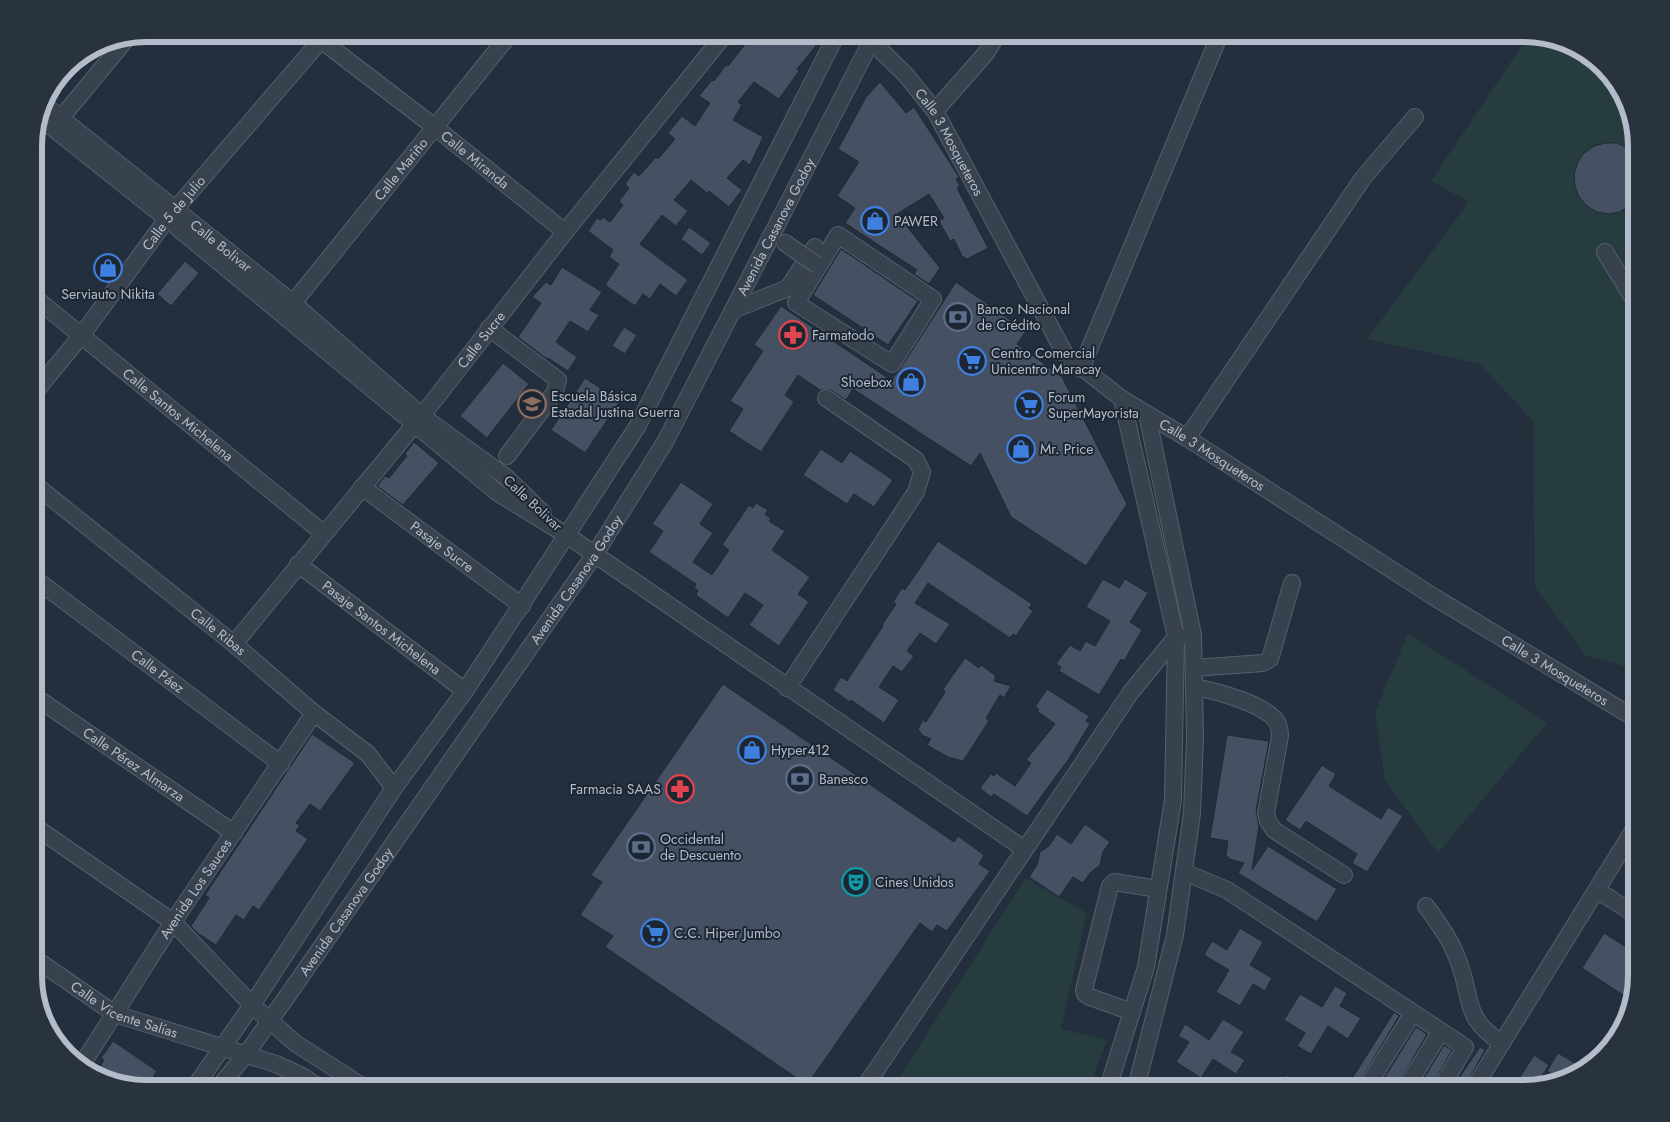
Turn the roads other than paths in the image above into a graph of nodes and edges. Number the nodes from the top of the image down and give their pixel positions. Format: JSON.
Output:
{"nodes":[{"id":1,"x":833,"y":42,"type":"edge"},
{"id":2,"x":867,"y":42,"type":"edge"},
{"id":3,"x":876,"y":42,"type":"edge"},
{"id":4,"x":993,"y":42,"type":"edge"},
{"id":5,"x":1217,"y":42,"type":"edge"},
{"id":6,"x":312,"y":43,"type":"edge"},
{"id":7,"x":325,"y":43,"type":"edge"},
{"id":8,"x":503,"y":43,"type":"edge"},
{"id":9,"x":719,"y":43,"type":"edge"},
{"id":10,"x":121,"y":45,"type":"edge"},
{"id":11,"x":49,"y":109,"type":"edge"},
{"id":12,"x":935,"y":111,"type":"junction"},
{"id":13,"x":1415,"y":117,"type":"dead end"},
{"id":14,"x":61,"y":118,"type":"junction"},
{"id":15,"x":45,"y":122,"type":"edge"},
{"id":16,"x":436,"y":128,"type":"junction"},
{"id":17,"x":171,"y":215,"type":"junction"},
{"id":18,"x":565,"y":232,"type":"junction"},
{"id":19,"x":791,"y":247,"type":"dead end"},
{"id":20,"x":815,"y":247,"type":"dead end"},
{"id":21,"x":1605,"y":252,"type":"dead end"},
{"id":22,"x":818,"y":266,"type":"junction"},
{"id":23,"x":1628,"y":290,"type":"edge"},
{"id":24,"x":293,"y":303,"type":"junction"},
{"id":25,"x":43,"y":304,"type":"edge"},
{"id":26,"x":733,"y":310,"type":"junction"},
{"id":27,"x":489,"y":328,"type":"junction"},
{"id":28,"x":81,"y":336,"type":"junction"},
{"id":29,"x":1081,"y":369,"type":"junction"},
{"id":30,"x":43,"y":382,"type":"edge"},
{"id":31,"x":826,"y":398,"type":"dead end"},
{"id":32,"x":1122,"y":399,"type":"junction"},
{"id":33,"x":1147,"y":414,"type":"junction"},
{"id":34,"x":419,"y":420,"type":"junction"},
{"id":35,"x":1187,"y":438,"type":"junction"},
{"id":36,"x":507,"y":456,"type":"dead end"},
{"id":37,"x":362,"y":487,"type":"junction"},
{"id":38,"x":43,"y":491,"type":"edge"},
{"id":39,"x":323,"y":533,"type":"junction"},
{"id":40,"x":568,"y":536,"type":"junction"},
{"id":41,"x":595,"y":554,"type":"junction"},
{"id":42,"x":298,"y":564,"type":"junction"},
{"id":43,"x":1292,"y":583,"type":"dead end"},
{"id":44,"x":43,"y":585,"type":"edge"},
{"id":45,"x":522,"y":606,"type":"junction"},
{"id":46,"x":1193,"y":635,"type":"junction"},
{"id":47,"x":1176,"y":637,"type":"junction"},
{"id":48,"x":234,"y":644,"type":"junction"},
{"id":49,"x":1194,"y":668,"type":"junction"},
{"id":50,"x":1195,"y":687,"type":"junction"},
{"id":51,"x":787,"y":688,"type":"junction"},
{"id":52,"x":465,"y":691,"type":"junction"},
{"id":53,"x":43,"y":702,"type":"edge"},
{"id":54,"x":314,"y":713,"type":"junction"},
{"id":55,"x":1628,"y":714,"type":"edge"},
{"id":56,"x":281,"y":764,"type":"junction"},
{"id":57,"x":394,"y":788,"type":"junction"},
{"id":58,"x":43,"y":832,"type":"edge"},
{"id":59,"x":234,"y":832,"type":"junction"},
{"id":60,"x":1628,"y":839,"type":"edge"},
{"id":61,"x":1024,"y":849,"type":"junction"},
{"id":62,"x":1184,"y":872,"type":"junction"},
{"id":63,"x":1344,"y":875,"type":"dead end"},
{"id":64,"x":1158,"y":889,"type":"junction"},
{"id":65,"x":1597,"y":890,"type":"junction"},
{"id":66,"x":1426,"y":906,"type":"dead end"},
{"id":67,"x":1628,"y":910,"type":"edge"},
{"id":68,"x":173,"y":922,"type":"junction"},
{"id":69,"x":43,"y":964,"type":"edge"},
{"id":70,"x":252,"y":1005,"type":"junction"},
{"id":71,"x":1132,"y":1012,"type":"junction"},
{"id":72,"x":1413,"y":1013,"type":"junction"},
{"id":73,"x":114,"y":1014,"type":"junction"},
{"id":74,"x":270,"y":1020,"type":"junction"},
{"id":75,"x":1441,"y":1031,"type":"junction"},
{"id":76,"x":1502,"y":1043,"type":"junction"},
{"id":77,"x":222,"y":1047,"type":"junction"},
{"id":78,"x":246,"y":1053,"type":"junction"},
{"id":79,"x":85,"y":1059,"type":"edge"},
{"id":80,"x":199,"y":1080,"type":"edge"},
{"id":81,"x":224,"y":1080,"type":"edge"},
{"id":82,"x":308,"y":1080,"type":"edge"},
{"id":83,"x":353,"y":1080,"type":"edge"},
{"id":84,"x":869,"y":1080,"type":"edge"},
{"id":85,"x":1111,"y":1080,"type":"edge"},
{"id":86,"x":1138,"y":1080,"type":"edge"},
{"id":87,"x":1371,"y":1080,"type":"edge"},
{"id":88,"x":1411,"y":1080,"type":"edge"},
{"id":89,"x":1445,"y":1080,"type":"edge"},
{"id":90,"x":1479,"y":1080,"type":"edge"}],
"edges":[{"from":1,"to":40,"type":"street","name":"Avenida Casanova Godoy"},
{"from":2,"to":26,"type":"street","name":"Avenida Casanova Godoy"},
{"from":3,"to":12,"type":"street","name":"Calle 3 Mosqueteros"},
{"from":4,"to":12,"type":"street"},
{"from":5,"to":29,"type":"street"},
{"from":6,"to":17,"type":"street","name":"Calle 5 de Julio"},
{"from":7,"to":16,"type":"street","name":"Calle Miranda"},
{"from":8,"to":16,"type":"street","name":"Calle Mariño"},
{"from":9,"to":18,"type":"street","name":"Calle Sucre"},
{"from":10,"to":14,"type":"street"},
{"from":11,"to":14,"type":"street","name":"Calle Bolivar"},
{"from":12,"to":29,"type":"street","name":"Calle 3 Mosqueteros"},
{"from":13,"to":35,"type":"street"},
{"from":14,"to":17,"type":"street","name":"Calle Bolivar"},
{"from":15,"to":17,"type":"street","name":"Calle Bolivar"},
{"from":16,"to":18,"type":"street","name":"Calle Miranda"},
{"from":16,"to":24,"type":"street","name":"Calle Mariño"},
{"from":17,"to":24,"type":"street","name":"Calle Bolivar"},
{"from":17,"to":28,"type":"street","name":"Calle 5 de Julio"},
{"from":17,"to":34,"type":"street","name":"Calle Bolivar"},
{"from":18,"to":27,"type":"street","name":"Calle Sucre"},
{"from":19,"to":22,"type":"street","bridge":true},
{"from":20,"to":26,"type":"street"},
{"from":21,"to":23,"type":"street"},
{"from":22,"to":22,"type":"street"},
{"from":24,"to":34,"type":"street","name":"Calle Bolivar"},
{"from":25,"to":28,"type":"street","name":"Calle Santos Michelena"},
{"from":26,"to":41,"type":"street","name":"Avenida Casanova Godoy"},
{"from":27,"to":34,"type":"street","name":"Calle Sucre"},
{"from":27,"to":36,"type":"street"},
{"from":28,"to":30,"type":"street","name":"Calle 5 de Julio"},
{"from":28,"to":39,"type":"street","name":"Calle Santos Michelena"},
{"from":29,"to":32,"type":"street","name":"Calle 3 Mosqueteros"},
{"from":31,"to":51,"type":"street"},
{"from":32,"to":33,"type":"street","name":"Calle 3 Mosqueteros"},
{"from":32,"to":47,"type":"street"},
{"from":33,"to":35,"type":"street","name":"Calle 3 Mosqueteros"},
{"from":33,"to":46,"type":"street"},
{"from":34,"to":37,"type":"street","name":"Calle Sucre"},
{"from":34,"to":40,"type":"street","name":"Calle Bolivar"},
{"from":35,"to":55,"type":"street","name":"Calle 3 Mosqueteros"},
{"from":37,"to":39,"type":"street","name":"Calle Sucre"},
{"from":37,"to":45,"type":"street","name":"Pasaje Sucre"},
{"from":38,"to":48,"type":"street","name":"Calle Ribas"},
{"from":39,"to":42,"type":"street","name":"Calle Sucre"},
{"from":40,"to":41,"type":"street","name":"Calle Bolivar"},
{"from":40,"to":45,"type":"street","name":"Avenida Casanova Godoy"},
{"from":41,"to":51,"type":"street","name":"Calle Bolivar"},
{"from":41,"to":74,"type":"street","name":"Avenida Casanova Godoy"},
{"from":42,"to":48,"type":"street","name":"Calle Sucre"},
{"from":42,"to":52,"type":"street","name":"Pasaje Santos Michelena"},
{"from":43,"to":49,"type":"street"},
{"from":44,"to":56,"type":"street","name":"Calle Páez"},
{"from":45,"to":52,"type":"street","name":"Avenida Casanova Godoy"},
{"from":46,"to":47,"type":"street"},
{"from":46,"to":49,"type":"street"},
{"from":47,"to":61,"type":"street"},
{"from":47,"to":64,"type":"street"},
{"from":48,"to":54,"type":"street","name":"Calle Ribas"},
{"from":49,"to":50,"type":"street"},
{"from":50,"to":62,"type":"street"},
{"from":50,"to":63,"type":"street"},
{"from":51,"to":61,"type":"street","name":"Calle Bolivar"},
{"from":52,"to":57,"type":"street","name":"Avenida Casanova Godoy"},
{"from":53,"to":59,"type":"street","name":"Calle Pérez Almarza"},
{"from":54,"to":56,"type":"street","name":"Avenida Los Sauces"},
{"from":54,"to":57,"type":"street","name":"Calle Ribas"},
{"from":56,"to":59,"type":"street","name":"Avenida Los Sauces"},
{"from":57,"to":70,"type":"street","name":"Avenida Casanova Godoy"},
{"from":58,"to":68,"type":"street"},
{"from":59,"to":68,"type":"street","name":"Avenida Los Sauces"},
{"from":60,"to":65,"type":"street"},
{"from":61,"to":84,"type":"street"},
{"from":62,"to":72,"type":"street"},
{"from":62,"to":86,"type":"street"},
{"from":64,"to":71,"type":"street"},
{"from":64,"to":71,"type":"street"},
{"from":65,"to":67,"type":"street"},
{"from":65,"to":76,"type":"street"},
{"from":66,"to":76,"type":"street"},
{"from":68,"to":70,"type":"street"},
{"from":68,"to":73,"type":"street","name":"Avenida Los Sauces"},
{"from":69,"to":73,"type":"street","name":"Calle Vicente Salías"},
{"from":70,"to":74,"type":"street"},
{"from":70,"to":77,"type":"street","name":"Avenida Casanova Godoy"},
{"from":71,"to":85,"type":"street"},
{"from":72,"to":75,"type":"street"},
{"from":72,"to":87,"type":"street"},
{"from":73,"to":77,"type":"street","name":"Calle Vicente Salías"},
{"from":73,"to":79,"type":"street","name":"Avenida Los Sauces"},
{"from":74,"to":78,"type":"street","name":"Avenida Casanova Godoy"},
{"from":74,"to":83,"type":"street"},
{"from":75,"to":88,"type":"street"},
{"from":75,"to":89,"type":"street"},
{"from":76,"to":90,"type":"street"},
{"from":77,"to":78,"type":"street","name":"Calle Vicente Salías"},
{"from":77,"to":80,"type":"street","name":"Avenida Casanova Godoy"},
{"from":78,"to":81,"type":"street","name":"Avenida Casanova Godoy"},
{"from":78,"to":82,"type":"street","name":"Calle Vicente Salías"}]}
